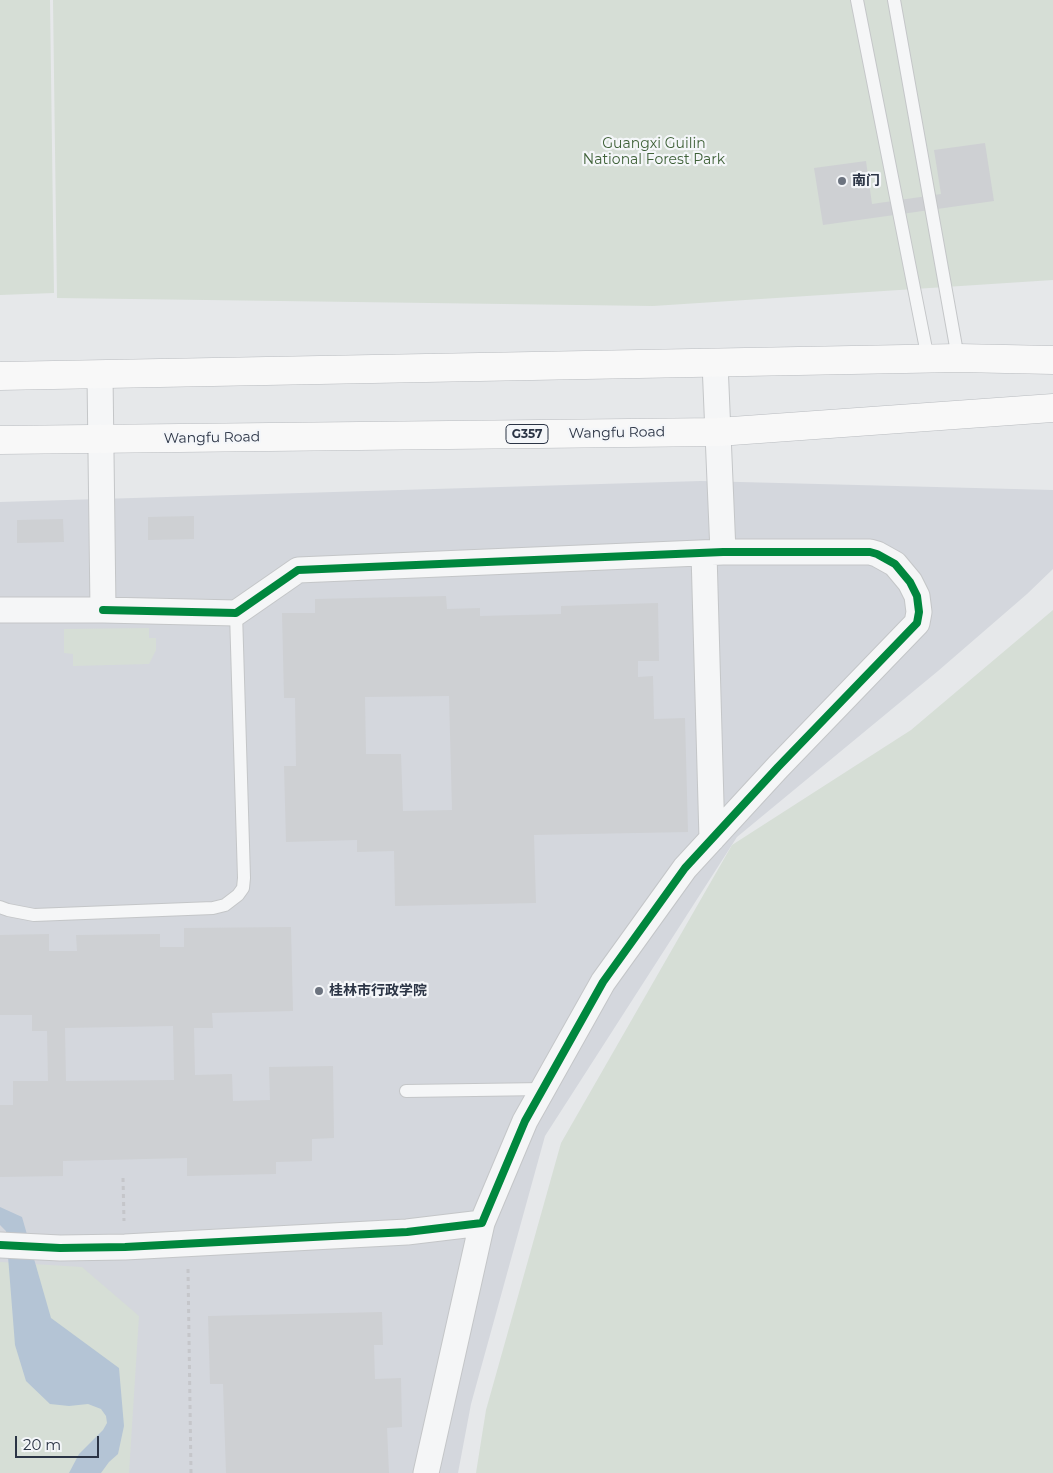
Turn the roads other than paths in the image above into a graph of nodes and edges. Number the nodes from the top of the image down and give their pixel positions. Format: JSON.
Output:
{"nodes":[{"id":1,"x":857,"y":0,"type":"edge"},
{"id":2,"x":894,"y":0,"type":"edge"},
{"id":3,"x":958,"y":358,"type":"junction"},
{"id":4,"x":928,"y":359,"type":"junction"},
{"id":5,"x":1053,"y":360,"type":"edge"},
{"id":6,"x":715,"y":364,"type":"junction"},
{"id":7,"x":100,"y":375,"type":"junction"},
{"id":8,"x":0,"y":376,"type":"edge"},
{"id":9,"x":1053,"y":408,"type":"edge"},
{"id":10,"x":718,"y":432,"type":"junction"},
{"id":11,"x":101,"y":439,"type":"junction"},
{"id":12,"x":0,"y":440,"type":"edge"},
{"id":13,"x":714,"y":552,"type":"junction"},
{"id":14,"x":0,"y":610,"type":"edge"},
{"id":15,"x":103,"y":610,"type":"junction"},
{"id":16,"x":236,"y":612,"type":"junction"},
{"id":17,"x":712,"y":839,"type":"junction"},
{"id":18,"x":0,"y":907,"type":"edge"},
{"id":19,"x":543,"y":1089,"type":"junction"},
{"id":20,"x":406,"y":1091,"type":"dead end"},
{"id":21,"x":482,"y":1223,"type":"junction"},
{"id":22,"x":0,"y":1244,"type":"edge"},
{"id":23,"x":426,"y":1473,"type":"edge"}],
"edges":[{"from":1,"to":4,"type":"lane"},
{"from":2,"to":3,"type":"lane"},
{"from":3,"to":4,"type":"highway"},
{"from":3,"to":5,"type":"highway"},
{"from":4,"to":6,"type":"highway"},
{"from":6,"to":7,"type":"highway"},
{"from":6,"to":10,"type":"street"},
{"from":7,"to":8,"type":"highway"},
{"from":7,"to":11,"type":"street"},
{"from":9,"to":10,"type":"highway","name":"Wangfu Road","number":"G357"},
{"from":10,"to":11,"type":"highway","name":"Wangfu Road","number":"G357"},
{"from":10,"to":13,"type":"street"},
{"from":11,"to":12,"type":"highway","name":"Wangfu Road","number":"G357"},
{"from":11,"to":15,"type":"street"},
{"from":13,"to":16,"type":"street"},
{"from":13,"to":17,"type":"street"},
{"from":13,"to":17,"type":"street"},
{"from":14,"to":15,"type":"street"},
{"from":15,"to":16,"type":"street"},
{"from":16,"to":18,"type":"lane"},
{"from":17,"to":19,"type":"street"},
{"from":19,"to":20,"type":"lane"},
{"from":19,"to":21,"type":"street"},
{"from":21,"to":22,"type":"street"},
{"from":21,"to":23,"type":"street"}]}
